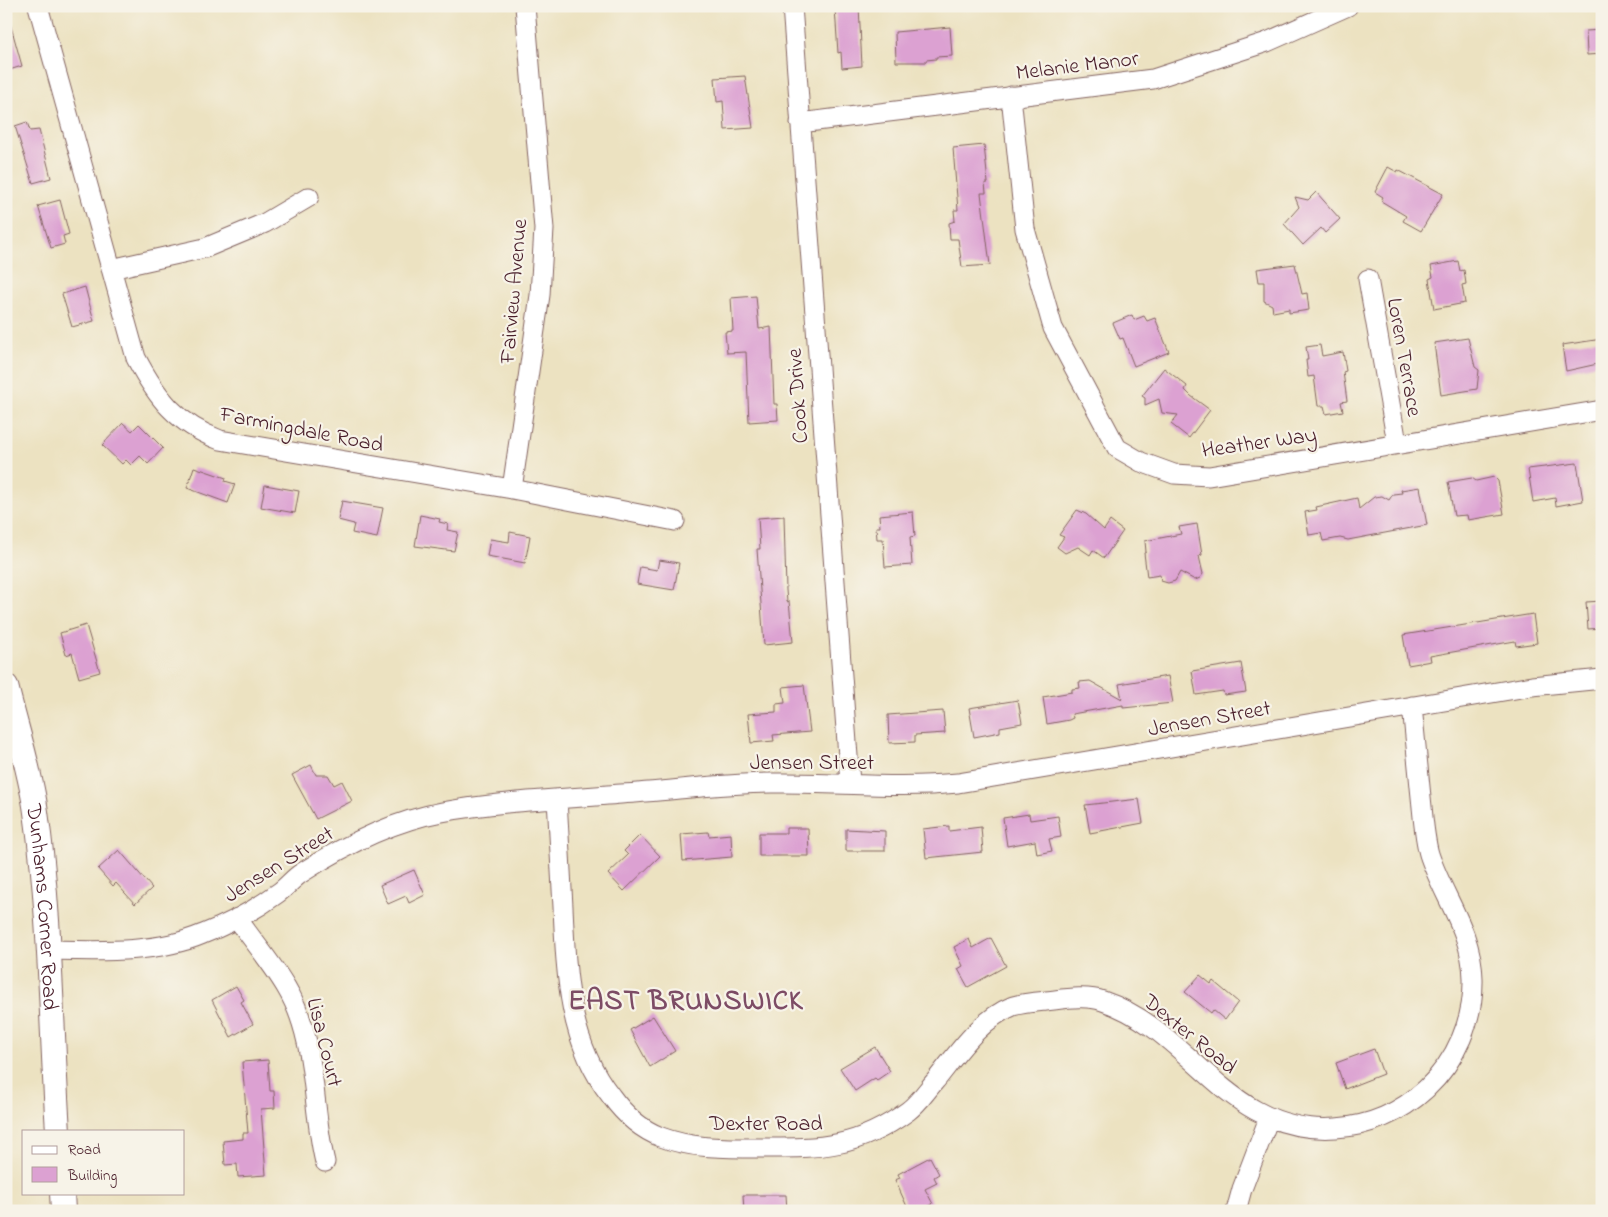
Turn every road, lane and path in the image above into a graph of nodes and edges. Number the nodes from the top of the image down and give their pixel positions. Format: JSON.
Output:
{"nodes":[{"id":1,"x":38,"y":6,"type":"edge"},
{"id":2,"x":525,"y":6,"type":"edge"},
{"id":3,"x":792,"y":6,"type":"edge"},
{"id":4,"x":1348,"y":6,"type":"edge"},
{"id":5,"x":1011,"y":96,"type":"junction"},
{"id":6,"x":800,"y":123,"type":"junction"},
{"id":7,"x":309,"y":197,"type":"dead end"},
{"id":8,"x":111,"y":269,"type":"junction"},
{"id":9,"x":1368,"y":279,"type":"dead end"},
{"id":10,"x":1602,"y":410,"type":"edge"},
{"id":11,"x":1397,"y":443,"type":"junction"},
{"id":12,"x":512,"y":489,"type":"junction"},
{"id":13,"x":676,"y":521,"type":"dead end"},
{"id":14,"x":1602,"y":679,"type":"edge"},
{"id":15,"x":6,"y":686,"type":"edge"},
{"id":16,"x":1412,"y":706,"type":"junction"},
{"id":17,"x":850,"y":783,"type":"junction"},
{"id":18,"x":557,"y":800,"type":"junction"},
{"id":19,"x":237,"y":918,"type":"junction"},
{"id":20,"x":48,"y":950,"type":"junction"},
{"id":21,"x":1269,"y":1118,"type":"junction"},
{"id":22,"x":58,"y":1130,"type":"edge"},
{"id":23,"x":325,"y":1162,"type":"dead end"},
{"id":24,"x":62,"y":1194,"type":"edge"},
{"id":25,"x":63,"y":1211,"type":"edge"},
{"id":26,"x":1236,"y":1211,"type":"edge"}],
"edges":[{"from":1,"to":8,"type":"street","name":"Farmingdale Road"},
{"from":2,"to":12,"type":"street","name":"Fairview Avenue"},
{"from":3,"to":6,"type":"street","name":"Cook Drive"},
{"from":4,"to":5,"type":"street","name":"Melanie Manor"},
{"from":5,"to":6,"type":"street","name":"Melanie Manor"},
{"from":5,"to":11,"type":"street","name":"Heather Way"},
{"from":6,"to":17,"type":"street","name":"Cook Drive"},
{"from":7,"to":8,"type":"street"},
{"from":8,"to":12,"type":"street","name":"Farmingdale Road"},
{"from":9,"to":11,"type":"street","name":"Loren Terrace"},
{"from":10,"to":11,"type":"street","name":"Heather Way"},
{"from":12,"to":13,"type":"street","name":"Farmingdale Road"},
{"from":14,"to":16,"type":"street","name":"Jensen Street"},
{"from":15,"to":20,"type":"street","name":"Dunhams Corner Road"},
{"from":16,"to":17,"type":"street","name":"Jensen Street"},
{"from":16,"to":21,"type":"street","name":"Dexter Road"},
{"from":17,"to":18,"type":"street","name":"Jensen Street"},
{"from":18,"to":19,"type":"street","name":"Jensen Street"},
{"from":18,"to":21,"type":"street","name":"Dexter Road"},
{"from":19,"to":20,"type":"street","name":"Jensen Street"},
{"from":19,"to":23,"type":"street","name":"Lisa Court"},
{"from":20,"to":22,"type":"street","name":"Dunhams Corner Road"},
{"from":21,"to":26,"type":"street"},
{"from":24,"to":25,"type":"street"}]}
